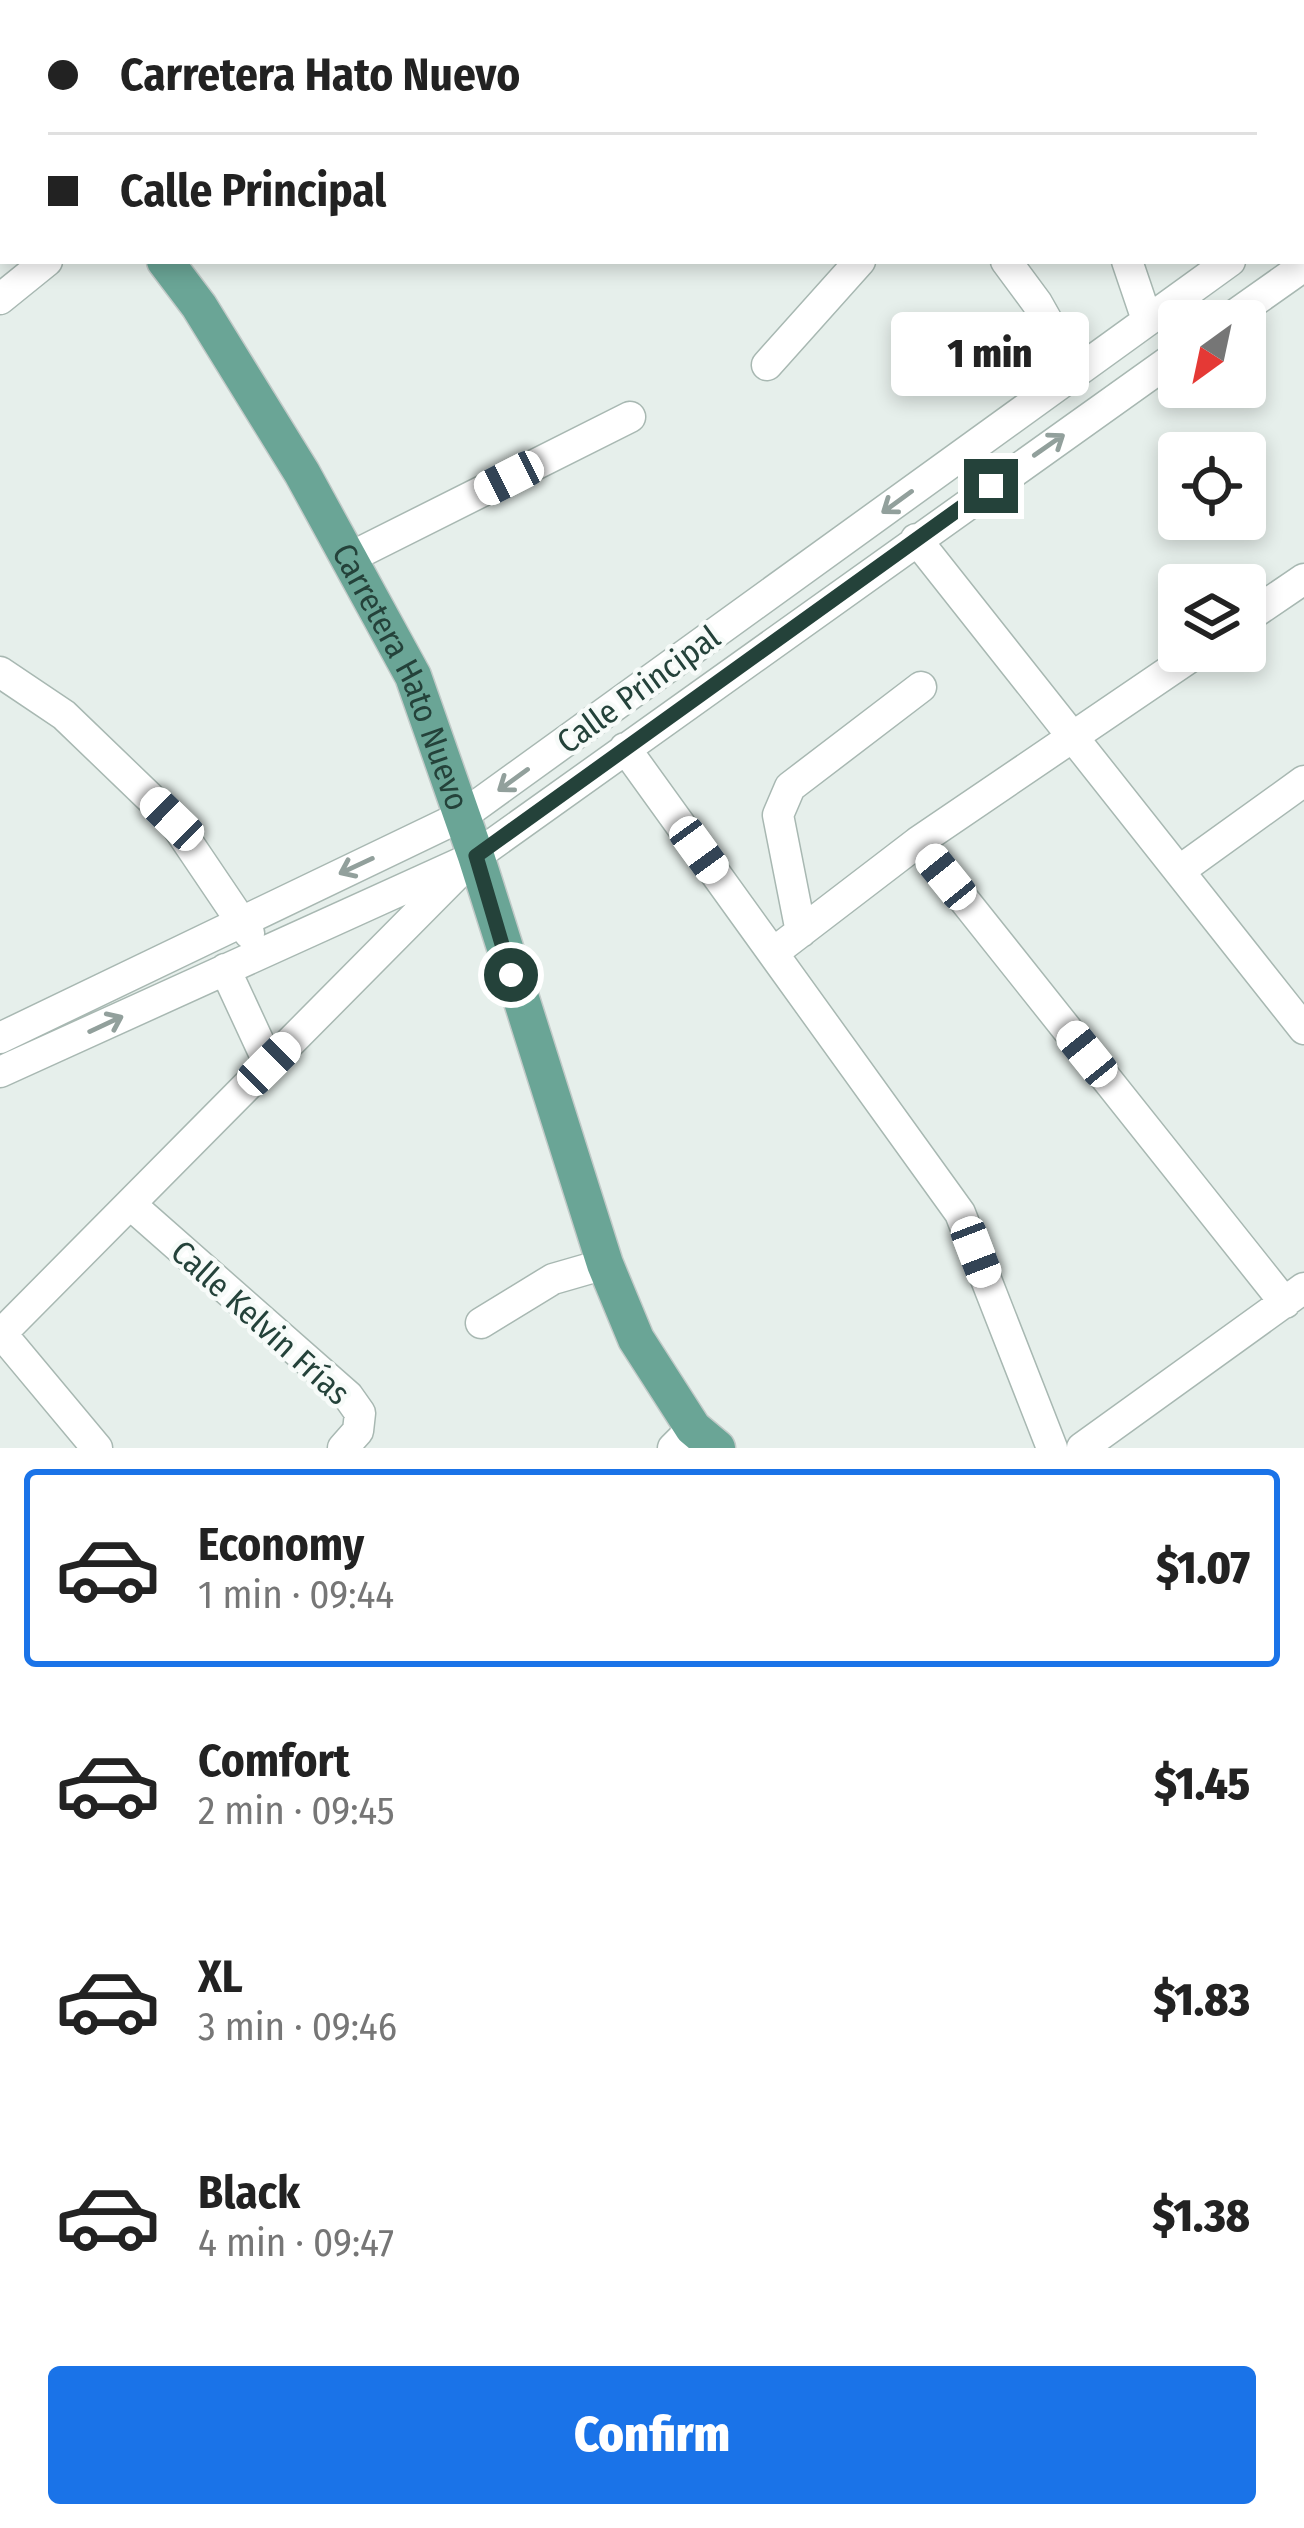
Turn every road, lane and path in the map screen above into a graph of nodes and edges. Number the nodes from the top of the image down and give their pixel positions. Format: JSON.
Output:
{"nodes":[{"id":1,"x":43,"y":264,"type":"edge"},
{"id":2,"x":167,"y":264,"type":"edge"},
{"id":3,"x":857,"y":264,"type":"edge"},
{"id":4,"x":1008,"y":264,"type":"edge"},
{"id":5,"x":1127,"y":264,"type":"edge"},
{"id":6,"x":1226,"y":264,"type":"edge"},
{"id":7,"x":1304,"y":266,"type":"edge"},
{"id":8,"x":0,"y":299,"type":"edge"},
{"id":9,"x":1256,"y":300,"type":"edge"},
{"id":10,"x":1148,"y":320,"type":"junction"},
{"id":11,"x":767,"y":365,"type":"dead end"},
{"id":12,"x":1158,"y":369,"type":"edge"},
{"id":13,"x":1076,"y":372,"type":"junction"},
{"id":14,"x":630,"y":417,"type":"dead end"},
{"id":15,"x":916,"y":538,"type":"junction"},
{"id":16,"x":349,"y":558,"type":"junction"},
{"id":17,"x":1304,"y":579,"type":"edge"},
{"id":18,"x":1266,"y":605,"type":"edge"},
{"id":19,"x":0,"y":672,"type":"edge"},
{"id":20,"x":1168,"y":672,"type":"edge"},
{"id":21,"x":920,"y":687,"type":"dead end"},
{"id":22,"x":1073,"y":737,"type":"junction"},
{"id":23,"x":626,"y":748,"type":"junction"},
{"id":24,"x":1304,"y":781,"type":"edge"},
{"id":25,"x":462,"y":816,"type":"junction"},
{"id":26,"x":918,"y":842,"type":"junction"},
{"id":27,"x":476,"y":856,"type":"junction"},
{"id":28,"x":1179,"y":871,"type":"junction"},
{"id":29,"x":240,"y":920,"type":"junction"},
{"id":30,"x":800,"y":932,"type":"junction"},
{"id":31,"x":262,"y":953,"type":"junction"},
{"id":32,"x":773,"y":953,"type":"junction"},
{"id":33,"x":225,"y":970,"type":"junction"},
{"id":34,"x":7,"y":1024,"type":"edge"},
{"id":35,"x":1304,"y":1029,"type":"edge"},
{"id":36,"x":269,"y":1064,"type":"junction"},
{"id":37,"x":0,"y":1072,"type":"edge"},
{"id":38,"x":130,"y":1204,"type":"junction"},
{"id":39,"x":604,"y":1264,"type":"junction"},
{"id":40,"x":1295,"y":1296,"type":"edge"},
{"id":41,"x":481,"y":1323,"type":"dead end"},
{"id":42,"x":1,"y":1334,"type":"edge"},
{"id":43,"x":694,"y":1442,"type":"edge"},
{"id":44,"x":97,"y":1448,"type":"edge"},
{"id":45,"x":343,"y":1448,"type":"edge"},
{"id":46,"x":1052,"y":1448,"type":"edge"},
{"id":47,"x":1082,"y":1448,"type":"edge"}],
"edges":[{"from":1,"to":8,"type":"street"},
{"from":2,"to":16,"type":"main road","name":"Carretera Hato Nuevo"},
{"from":3,"to":11,"type":"street"},
{"from":4,"to":13,"type":"street"},
{"from":5,"to":10,"type":"street"},
{"from":6,"to":10,"type":"street","name":"Calle Principal"},
{"from":7,"to":9,"type":"street"},
{"from":10,"to":13,"type":"street","name":"Calle Principal"},
{"from":15,"to":12,"type":"street","name":"Calle Principal","one_way":true},
{"from":13,"to":25,"type":"street","name":"Calle Principal","one_way":true},
{"from":14,"to":16,"type":"street"},
{"from":15,"to":22,"type":"street"},
{"from":15,"to":23,"type":"street","name":"Calle Principal"},
{"from":16,"to":25,"type":"main road","name":"Carretera Hato Nuevo"},
{"from":17,"to":18,"type":"street"},
{"from":19,"to":29,"type":"street"},
{"from":20,"to":22,"type":"street"},
{"from":21,"to":30,"type":"street"},
{"from":22,"to":26,"type":"street"},
{"from":22,"to":28,"type":"street"},
{"from":23,"to":27,"type":"street","name":"Calle Principal"},
{"from":23,"to":32,"type":"street"},
{"from":24,"to":28,"type":"street"},
{"from":25,"to":27,"type":"main road","name":"Carretera Hato Nuevo"},
{"from":25,"to":29,"type":"street","name":"Calle Principal","one_way":true},
{"from":26,"to":30,"type":"street"},
{"from":26,"to":40,"type":"street"},
{"from":27,"to":31,"type":"street","name":"Calle Principal"},
{"from":27,"to":36,"type":"street"},
{"from":27,"to":39,"type":"main road","name":"Carretera Hato Nuevo"},
{"from":28,"to":35,"type":"street"},
{"from":29,"to":31,"type":"street"},
{"from":29,"to":34,"type":"street","name":"Calle Principal"},
{"from":30,"to":32,"type":"street"},
{"from":31,"to":33,"type":"street","name":"Calle Principal"},
{"from":32,"to":46,"type":"street"},
{"from":33,"to":36,"type":"street"},
{"from":37,"to":33,"type":"street","name":"Calle Principal","one_way":true},
{"from":36,"to":38,"type":"street"},
{"from":38,"to":42,"type":"street"},
{"from":38,"to":45,"type":"street","name":"Calle Kelvin Frías"},
{"from":39,"to":41,"type":"street"},
{"from":39,"to":43,"type":"main road","name":"Carretera Hato Nuevo"},
{"from":40,"to":47,"type":"street"},
{"from":42,"to":44,"type":"street"}]}
